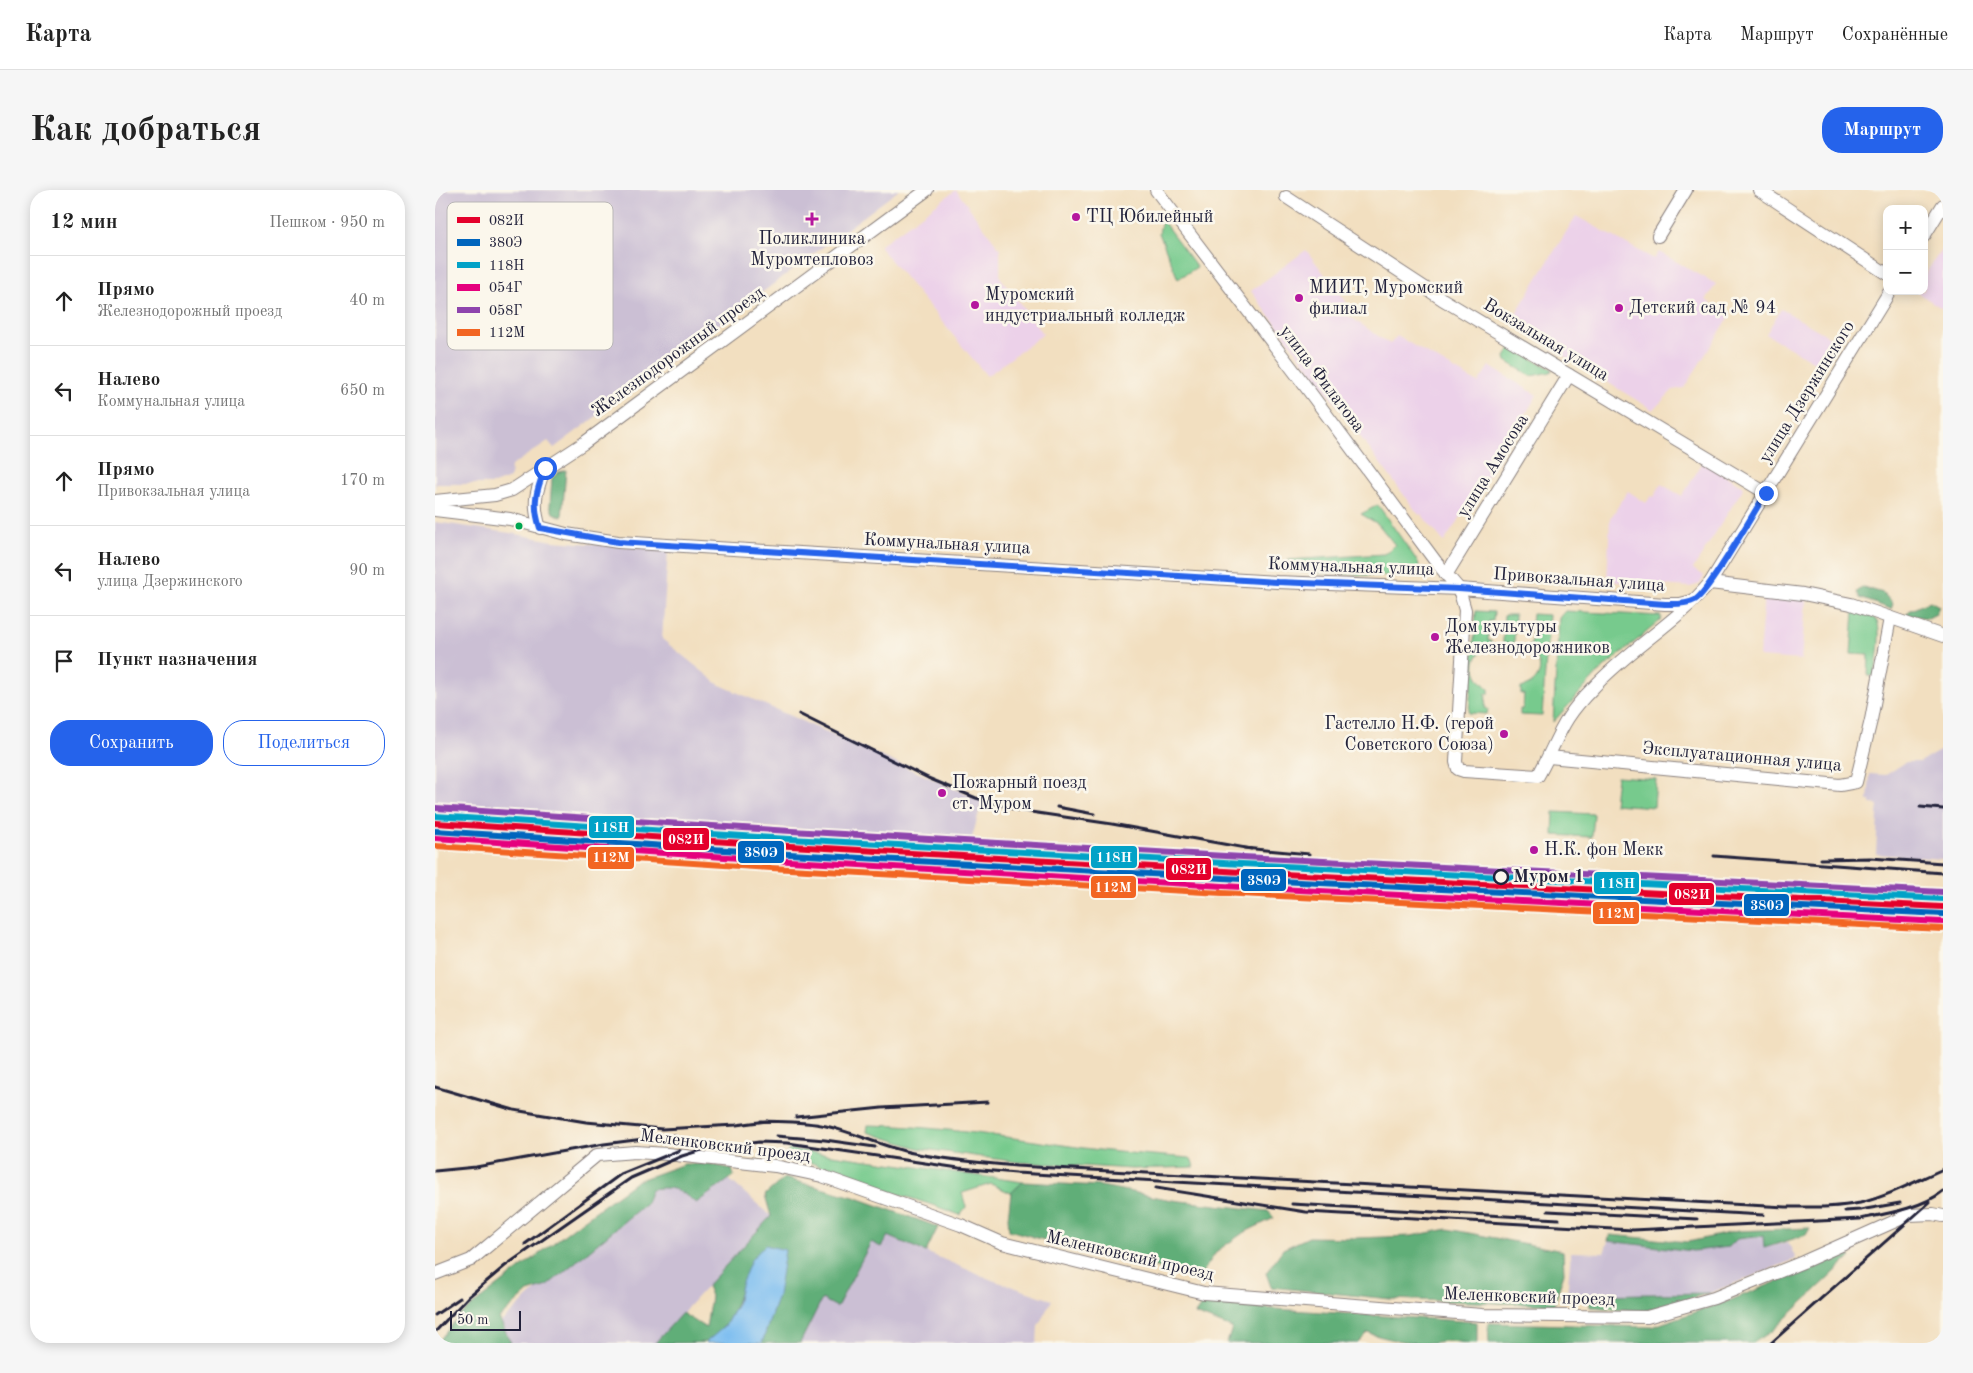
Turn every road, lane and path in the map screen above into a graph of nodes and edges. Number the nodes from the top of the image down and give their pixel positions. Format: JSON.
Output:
{"nodes":[{"id":1,"x":927,"y":190,"type":"edge"},
{"id":2,"x":1156,"y":190,"type":"edge"},
{"id":3,"x":1686,"y":190,"type":"edge"},
{"id":4,"x":1759,"y":190,"type":"edge"},
{"id":5,"x":1286,"y":197,"type":"dead end"},
{"id":6,"x":1943,"y":205,"type":"edge"},
{"id":7,"x":1928,"y":229,"type":"edge"},
{"id":8,"x":1658,"y":236,"type":"dead end"},
{"id":9,"x":1883,"y":271,"type":"edge"},
{"id":10,"x":1888,"y":295,"type":"edge"},
{"id":11,"x":1569,"y":375,"type":"junction"},
{"id":12,"x":545,"y":468,"type":"junction"},
{"id":13,"x":1766,"y":493,"type":"junction"},
{"id":14,"x":435,"y":501,"type":"edge"},
{"id":15,"x":435,"y":510,"type":"edge"},
{"id":16,"x":540,"y":528,"type":"junction"},
{"id":17,"x":1446,"y":575,"type":"junction"},
{"id":18,"x":1711,"y":583,"type":"junction"},
{"id":19,"x":1459,"y":589,"type":"junction"},
{"id":20,"x":1696,"y":600,"type":"junction"},
{"id":21,"x":1665,"y":604,"type":"junction"},
{"id":22,"x":1890,"y":618,"type":"junction"},
{"id":23,"x":1662,"y":627,"type":"junction"},
{"id":24,"x":1943,"y":636,"type":"edge"},
{"id":25,"x":1549,"y":757,"type":"junction"},
{"id":26,"x":1943,"y":1216,"type":"edge"},
{"id":27,"x":435,"y":1274,"type":"edge"}],
"edges":[{"from":1,"to":12,"type":"street","name":"Железнодорожный проезд"},
{"from":2,"to":17,"type":"street","name":"улица Филатова"},
{"from":3,"to":8,"type":"street"},
{"from":4,"to":9,"type":"street"},
{"from":5,"to":11,"type":"street","name":"Вокзальная улица"},
{"from":6,"to":7,"type":"street"},
{"from":10,"to":13,"type":"street","name":"улица Дзержинского"},
{"from":11,"to":13,"type":"street","name":"Вокзальная улица"},
{"from":11,"to":17,"type":"street","name":"улица Амосова"},
{"from":12,"to":14,"type":"street","name":"Железнодорожный проезд"},
{"from":12,"to":16,"type":"street"},
{"from":13,"to":18,"type":"street","name":"улица Дзержинского"},
{"from":15,"to":16,"type":"street","name":"Коммунальная улица"},
{"from":16,"to":19,"type":"street","name":"Коммунальная улица"},
{"from":17,"to":19,"type":"street","name":"улица Филатова"},
{"from":18,"to":20,"type":"street","name":"улица Дзержинского"},
{"from":18,"to":22,"type":"street"},
{"from":19,"to":21,"type":"street","name":"Привокзальная улица"},
{"from":19,"to":25,"type":"street","name":"улица Дзержинского"},
{"from":20,"to":21,"type":"street","name":"Привокзальная улица"},
{"from":20,"to":23,"type":"street","name":"улица Дзержинского"},
{"from":21,"to":23,"type":"street"},
{"from":22,"to":24,"type":"street"},
{"from":22,"to":25,"type":"street","name":"Эксплуатационная улица"},
{"from":23,"to":25,"type":"street","name":"улица Дзержинского"},
{"from":26,"to":27,"type":"street","name":"Меленковский проезд"}]}
